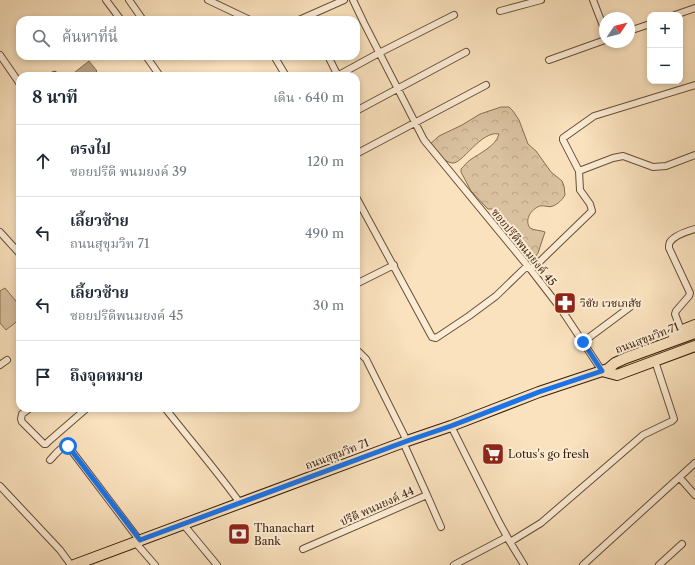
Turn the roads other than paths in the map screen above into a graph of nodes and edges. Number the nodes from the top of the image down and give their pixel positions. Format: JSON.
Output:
{"nodes":[{"id":1,"x":106,"y":0,"type":"edge"},
{"id":2,"x":129,"y":0,"type":"edge"},
{"id":3,"x":208,"y":0,"type":"edge"},
{"id":4,"x":344,"y":0,"type":"edge"},
{"id":5,"x":354,"y":0,"type":"edge"},
{"id":6,"x":541,"y":0,"type":"edge"},
{"id":7,"x":594,"y":0,"type":"edge"},
{"id":8,"x":695,"y":8,"type":"edge"},
{"id":9,"x":500,"y":11,"type":"dead end"},
{"id":10,"x":683,"y":12,"type":"edge"},
{"id":11,"x":599,"y":14,"type":"edge"},
{"id":12,"x":454,"y":15,"type":"dead end"},
{"id":13,"x":118,"y":16,"type":"edge"},
{"id":14,"x":140,"y":16,"type":"edge"},
{"id":15,"x":242,"y":16,"type":"edge"},
{"id":16,"x":308,"y":16,"type":"edge"},
{"id":17,"x":647,"y":25,"type":"edge"},
{"id":18,"x":635,"y":29,"type":"edge"},
{"id":19,"x":599,"y":42,"type":"edge"},
{"id":20,"x":466,"y":52,"type":"dead end"},
{"id":21,"x":379,"y":53,"type":"junction"},
{"id":22,"x":0,"y":55,"type":"edge"},
{"id":23,"x":149,"y":60,"type":"edge"},
{"id":24,"x":276,"y":60,"type":"edge"},
{"id":25,"x":330,"y":60,"type":"edge"},
{"id":26,"x":549,"y":60,"type":"dead end"},
{"id":27,"x":157,"y":72,"type":"edge"},
{"id":28,"x":284,"y":72,"type":"edge"},
{"id":29,"x":335,"y":72,"type":"edge"},
{"id":30,"x":344,"y":72,"type":"edge"},
{"id":31,"x":16,"y":78,"type":"edge"},
{"id":32,"x":486,"y":85,"type":"dead end"},
{"id":33,"x":695,"y":85,"type":"edge"},
{"id":34,"x":398,"y":89,"type":"junction"},
{"id":35,"x":360,"y":109,"type":"edge"},
{"id":36,"x":415,"y":123,"type":"junction"},
{"id":37,"x":360,"y":152,"type":"edge"},
{"id":38,"x":695,"y":155,"type":"edge"},
{"id":39,"x":579,"y":171,"type":"junction"},
{"id":40,"x":360,"y":210,"type":"edge"},
{"id":41,"x":695,"y":229,"type":"edge"},
{"id":42,"x":0,"y":232,"type":"edge"},
{"id":43,"x":16,"y":250,"type":"edge"},
{"id":44,"x":394,"y":265,"type":"junction"},
{"id":45,"x":529,"y":268,"type":"junction"},
{"id":46,"x":360,"y":282,"type":"edge"},
{"id":47,"x":630,"y":307,"type":"dead end"},
{"id":48,"x":695,"y":325,"type":"edge"},
{"id":49,"x":681,"y":330,"type":"junction"},
{"id":50,"x":695,"y":333,"type":"edge"},
{"id":51,"x":695,"y":341,"type":"edge"},
{"id":52,"x":583,"y":342,"type":"junction"},
{"id":53,"x":695,"y":346,"type":"edge"},
{"id":54,"x":360,"y":353,"type":"edge"},
{"id":55,"x":7,"y":360,"type":"dead end"},
{"id":56,"x":655,"y":361,"type":"junction"},
{"id":57,"x":627,"y":362,"type":"junction"},
{"id":58,"x":0,"y":365,"type":"edge"},
{"id":59,"x":605,"y":370,"type":"junction"},
{"id":60,"x":25,"y":412,"type":"edge"},
{"id":61,"x":83,"y":412,"type":"edge"},
{"id":62,"x":168,"y":412,"type":"edge"},
{"id":63,"x":451,"y":426,"type":"junction"},
{"id":64,"x":405,"y":442,"type":"junction"},
{"id":65,"x":50,"y":460,"type":"dead end"},
{"id":66,"x":695,"y":463,"type":"edge"},
{"id":67,"x":680,"y":478,"type":"junction"},
{"id":68,"x":0,"y":486,"type":"edge"},
{"id":69,"x":427,"y":495,"type":"junction"},
{"id":70,"x":695,"y":495,"type":"edge"},
{"id":71,"x":240,"y":503,"type":"junction"},
{"id":72,"x":183,"y":524,"type":"junction"},
{"id":73,"x":441,"y":527,"type":"dead end"},
{"id":74,"x":508,"y":539,"type":"junction"},
{"id":75,"x":137,"y":541,"type":"junction"},
{"id":76,"x":682,"y":544,"type":"dead end"},
{"id":77,"x":303,"y":549,"type":"dead end"},
{"id":78,"x":521,"y":564,"type":"edge"},
{"id":79,"x":73,"y":565,"type":"edge"},
{"id":80,"x":155,"y":565,"type":"edge"},
{"id":81,"x":217,"y":565,"type":"edge"},
{"id":82,"x":454,"y":565,"type":"edge"},
{"id":83,"x":583,"y":565,"type":"edge"},
{"id":84,"x":659,"y":565,"type":"edge"}],
"edges":[{"from":1,"to":13,"type":"street"},
{"from":2,"to":14,"type":"street"},
{"from":3,"to":15,"type":"street"},
{"from":4,"to":16,"type":"street"},
{"from":5,"to":21,"type":"street","name":"ซอยปรีดีพนมยงค์ 45"},
{"from":6,"to":9,"type":"street"},
{"from":7,"to":11,"type":"street"},
{"from":8,"to":10,"type":"street"},
{"from":12,"to":21,"type":"street"},
{"from":17,"to":18,"type":"street"},
{"from":19,"to":26,"type":"street"},
{"from":20,"to":34,"type":"street"},
{"from":21,"to":30,"type":"street"},
{"from":21,"to":34,"type":"street","name":"ซอยปรีดีพนมยงค์ 45"},
{"from":22,"to":31,"type":"street"},
{"from":23,"to":27,"type":"street"},
{"from":24,"to":28,"type":"street"},
{"from":25,"to":29,"type":"street"},
{"from":32,"to":36,"type":"street"},
{"from":33,"to":39,"type":"street"},
{"from":34,"to":35,"type":"street"},
{"from":34,"to":36,"type":"street","name":"ซอยปรีดีพนมยงค์ 45"},
{"from":36,"to":37,"type":"street"},
{"from":36,"to":45,"type":"street","name":"ซอยปรีดีพนมยงค์ 45"},
{"from":38,"to":39,"type":"street"},
{"from":39,"to":45,"type":"street"},
{"from":40,"to":44,"type":"street"},
{"from":41,"to":49,"type":"street"},
{"from":42,"to":43,"type":"street"},
{"from":44,"to":45,"type":"street"},
{"from":44,"to":46,"type":"street"},
{"from":45,"to":52,"type":"street","name":"ซอยปรีดีพนมยงค์ 45"},
{"from":47,"to":52,"type":"street"},
{"from":48,"to":49,"type":"main road"},
{"from":49,"to":59,"type":"main road"},
{"from":50,"to":57,"type":"main road","name":"ถนนสุขุมวิท 71"},
{"from":51,"to":57,"type":"main road","name":"ถนนสุขุมวิท 71"},
{"from":52,"to":59,"type":"street","name":"ซอยปรีดีพนมยงค์ 45"},
{"from":53,"to":56,"type":"main road"},
{"from":54,"to":64,"type":"street","name":"ปรีดี พนมยงค์ 44"},
{"from":55,"to":58,"type":"street"},
{"from":56,"to":59,"type":"main road"},
{"from":56,"to":74,"type":"street"},
{"from":57,"to":59,"type":"main road","name":"ถนนสุขุมวิท 71"},
{"from":59,"to":63,"type":"main road","name":"ถนนสุขุมวิท 71"},
{"from":60,"to":61,"type":"street"},
{"from":62,"to":71,"type":"street"},
{"from":63,"to":64,"type":"main road","name":"ถนนสุขุมวิท 71"},
{"from":63,"to":74,"type":"street"},
{"from":64,"to":69,"type":"street","name":"ปรีดี พนมยงค์ 44"},
{"from":64,"to":71,"type":"main road","name":"ถนนสุขุมวิท 71"},
{"from":65,"to":75,"type":"street"},
{"from":66,"to":67,"type":"street"},
{"from":67,"to":70,"type":"street"},
{"from":67,"to":83,"type":"street"},
{"from":68,"to":79,"type":"street"},
{"from":69,"to":73,"type":"street"},
{"from":69,"to":77,"type":"street","name":"ปรีดี พนมยงค์ 44"},
{"from":71,"to":72,"type":"main road","name":"ถนนสุขุมวิท 71"},
{"from":72,"to":75,"type":"main road","name":"ถนนสุขุมวิท 71"},
{"from":72,"to":81,"type":"street"},
{"from":74,"to":78,"type":"street"},
{"from":74,"to":82,"type":"street"},
{"from":75,"to":79,"type":"main road","name":"ถนนสุขุมวิท 71"},
{"from":75,"to":80,"type":"street"},
{"from":76,"to":84,"type":"street"}]}
